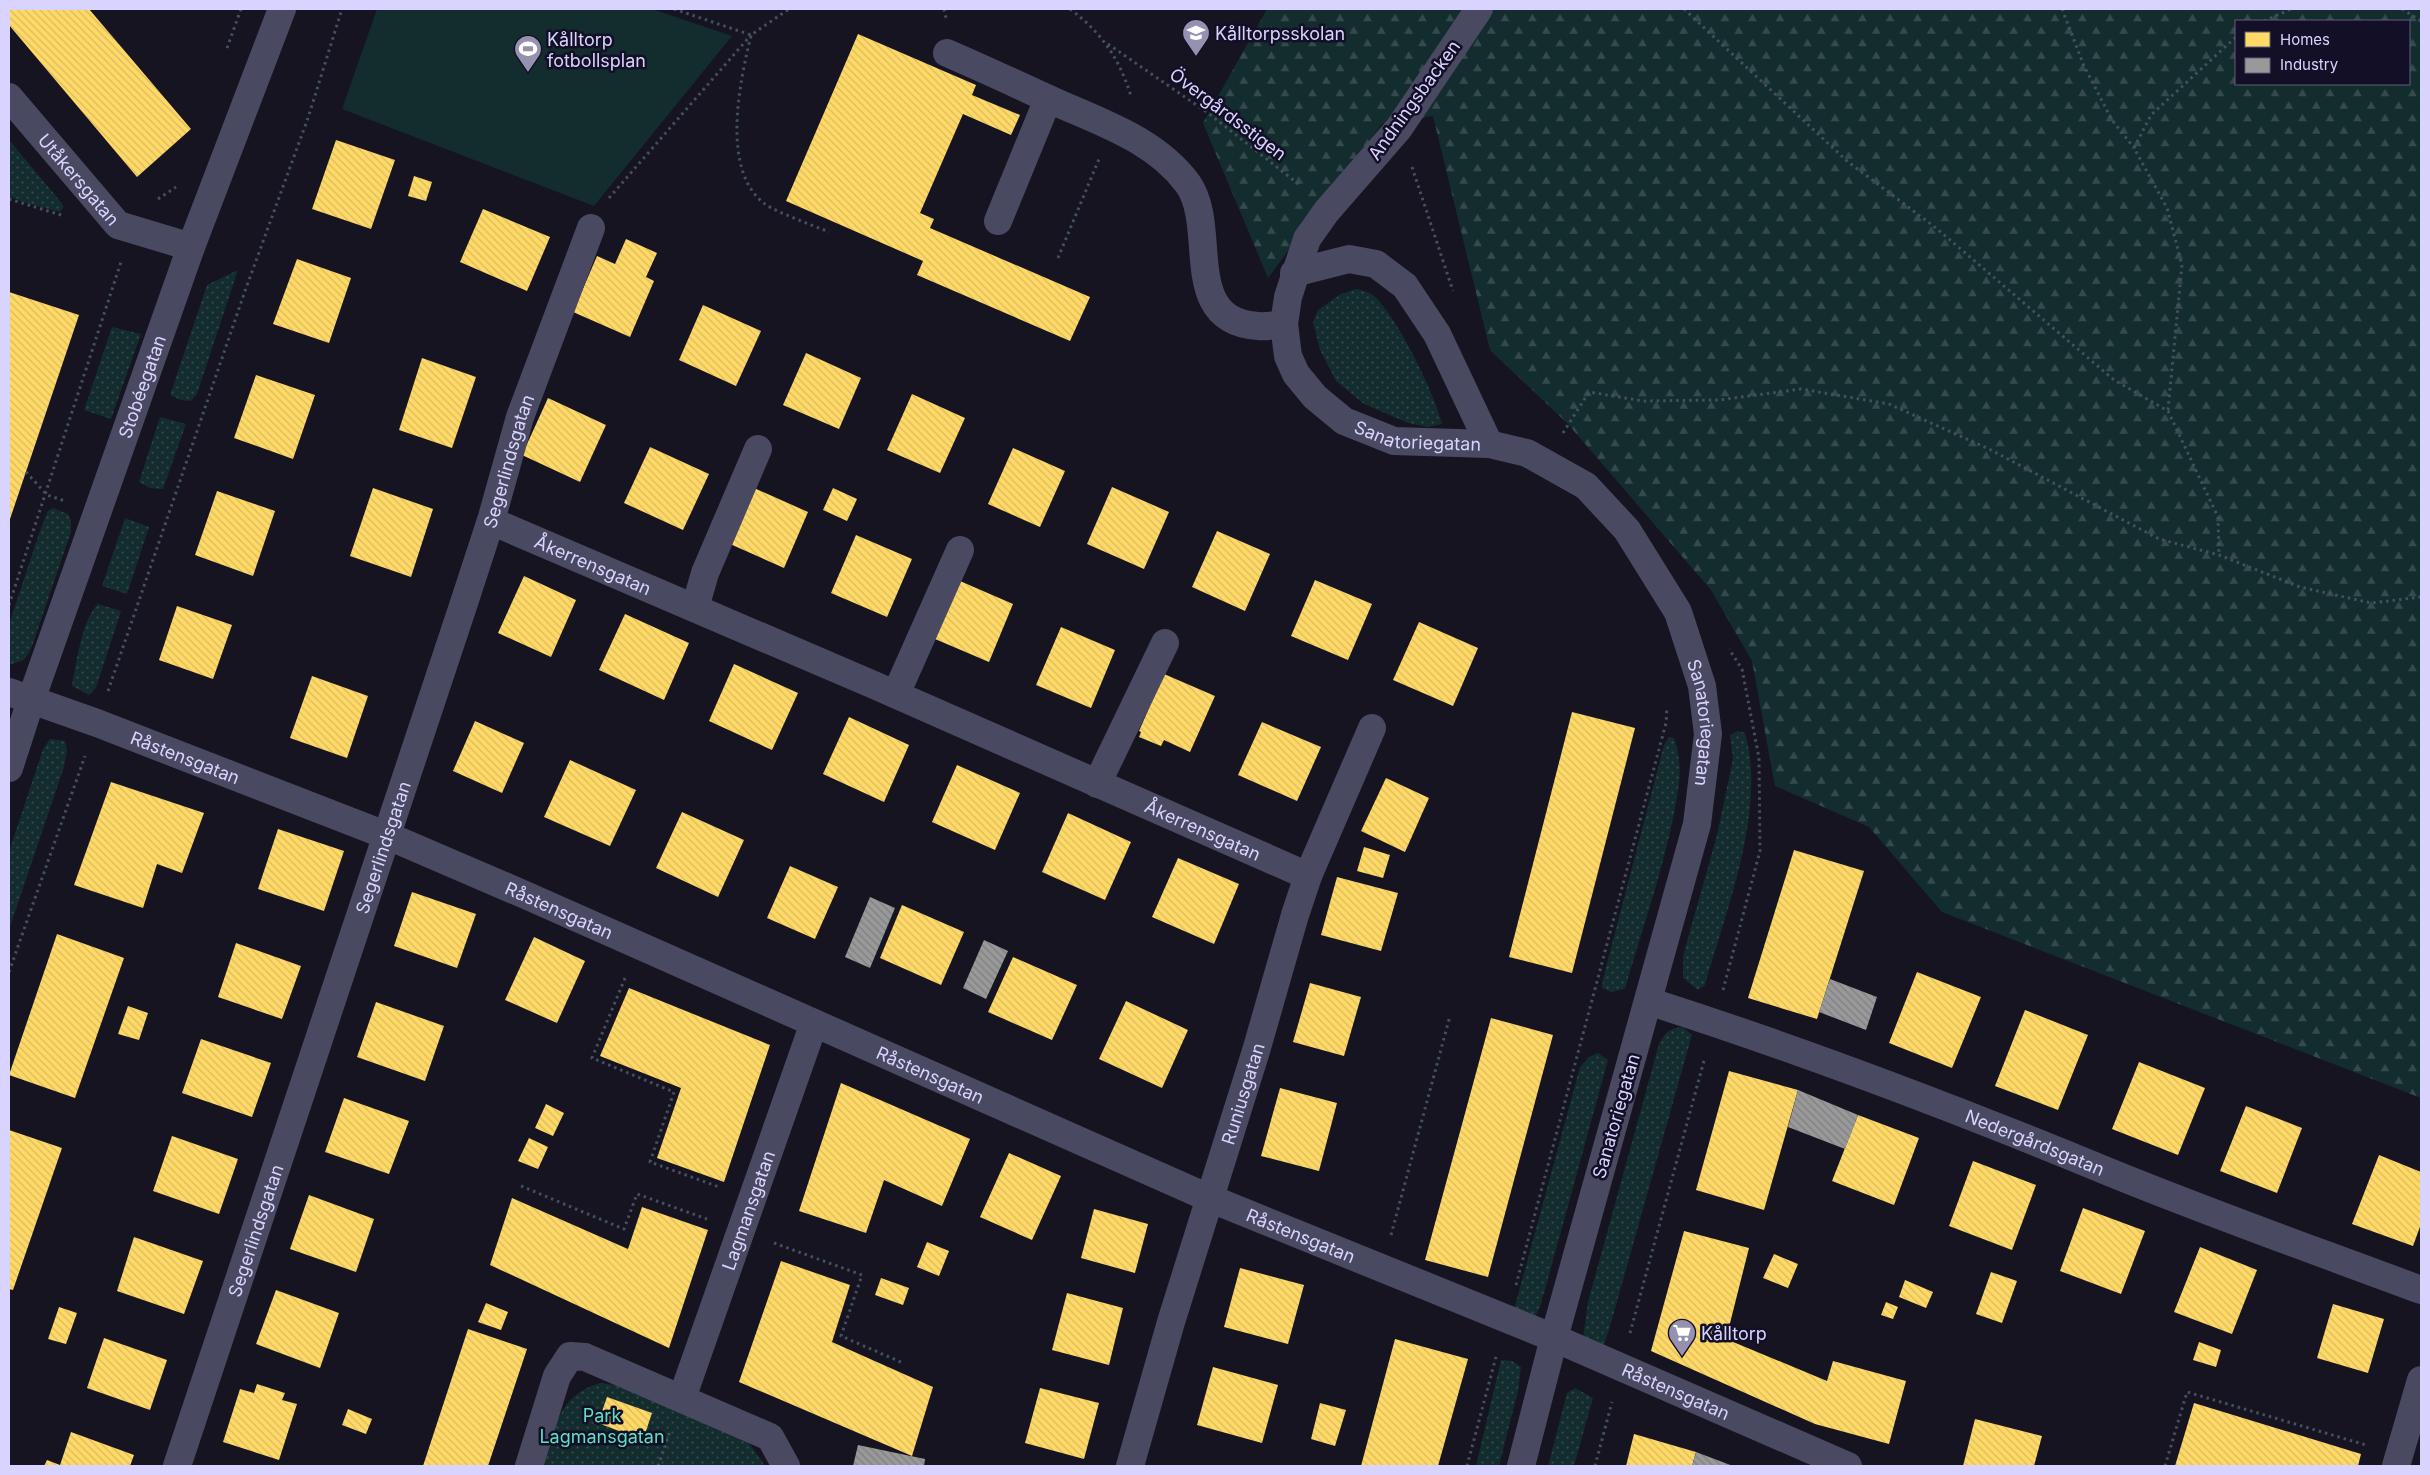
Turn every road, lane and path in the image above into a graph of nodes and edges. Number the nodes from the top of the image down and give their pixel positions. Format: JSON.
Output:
{"nodes":[{"id":1,"x":242,"y":9,"type":"edge"},
{"id":2,"x":282,"y":9,"type":"edge"},
{"id":3,"x":342,"y":9,"type":"edge"},
{"id":4,"x":674,"y":9,"type":"edge"},
{"id":5,"x":788,"y":9,"type":"edge"},
{"id":6,"x":1070,"y":9,"type":"edge"},
{"id":7,"x":1479,"y":9,"type":"edge"},
{"id":8,"x":1684,"y":9,"type":"edge"},
{"id":9,"x":2062,"y":9,"type":"edge"},
{"id":10,"x":2292,"y":9,"type":"edge"},
{"id":11,"x":2402,"y":9,"type":"edge"},
{"id":12,"x":2266,"y":20,"type":"edge"},
{"id":13,"x":2421,"y":21,"type":"edge"},
{"id":14,"x":751,"y":35,"type":"junction"},
{"id":15,"x":2235,"y":37,"type":"edge"},
{"id":16,"x":1108,"y":44,"type":"junction"},
{"id":17,"x":225,"y":52,"type":"dead end"},
{"id":18,"x":947,"y":53,"type":"dead end"},
{"id":19,"x":9,"y":97,"type":"edge"},
{"id":20,"x":1048,"y":99,"type":"junction"},
{"id":21,"x":1112,"y":128,"type":"junction"},
{"id":22,"x":1399,"y":128,"type":"junction"},
{"id":23,"x":1138,"y":139,"type":"junction"},
{"id":24,"x":2134,"y":148,"type":"junction"},
{"id":25,"x":180,"y":183,"type":"dead end"},
{"id":26,"x":151,"y":200,"type":"dead end"},
{"id":27,"x":1326,"y":212,"type":"junction"},
{"id":28,"x":998,"y":221,"type":"dead end"},
{"id":29,"x":590,"y":228,"type":"joint"},
{"id":30,"x":131,"y":230,"type":"junction"},
{"id":31,"x":828,"y":232,"type":"dead end"},
{"id":32,"x":191,"y":247,"type":"junction"},
{"id":33,"x":1058,"y":258,"type":"dead end"},
{"id":34,"x":1294,"y":273,"type":"junction"},
{"id":35,"x":1454,"y":294,"type":"dead end"},
{"id":36,"x":1284,"y":324,"type":"junction"},
{"id":37,"x":2168,"y":410,"type":"junction"},
{"id":38,"x":1560,"y":436,"type":"dead end"},
{"id":39,"x":1489,"y":444,"type":"junction"},
{"id":40,"x":758,"y":449,"type":"dead end"},
{"id":41,"x":26,"y":472,"type":"dead end"},
{"id":42,"x":47,"y":495,"type":"junction"},
{"id":43,"x":98,"y":512,"type":"junction"},
{"id":44,"x":491,"y":521,"type":"junction"},
{"id":45,"x":960,"y":550,"type":"dead end"},
{"id":46,"x":2219,"y":555,"type":"junction"},
{"id":47,"x":2421,"y":597,"type":"edge"},
{"id":48,"x":9,"y":605,"type":"edge"},
{"id":49,"x":695,"y":608,"type":"junction"},
{"id":50,"x":1165,"y":643,"type":"dead end"},
{"id":51,"x":1727,"y":646,"type":"dead end"},
{"id":52,"x":896,"y":694,"type":"junction"},
{"id":53,"x":20,"y":696,"type":"edge"},
{"id":54,"x":1668,"y":704,"type":"dead end"},
{"id":55,"x":97,"y":723,"type":"junction"},
{"id":56,"x":1372,"y":728,"type":"dead end"},
{"id":57,"x":9,"y":768,"type":"edge"},
{"id":58,"x":1097,"y":784,"type":"junction"},
{"id":59,"x":388,"y":836,"type":"junction"},
{"id":60,"x":1308,"y":876,"type":"junction"},
{"id":61,"x":639,"y":945,"type":"junction"},
{"id":62,"x":9,"y":972,"type":"edge"},
{"id":63,"x":1648,"y":1001,"type":"junction"},
{"id":64,"x":1450,"y":1016,"type":"dead end"},
{"id":65,"x":1715,"y":1022,"type":"junction"},
{"id":66,"x":814,"y":1024,"type":"junction"},
{"id":67,"x":1208,"y":1198,"type":"junction"},
{"id":68,"x":753,"y":1199,"type":"junction"},
{"id":69,"x":1382,"y":1268,"type":"junction"},
{"id":70,"x":2421,"y":1290,"type":"edge"},
{"id":71,"x":1507,"y":1319,"type":"junction"},
{"id":72,"x":1554,"y":1338,"type":"junction"},
{"id":73,"x":1621,"y":1367,"type":"junction"},
{"id":74,"x":2421,"y":1380,"type":"edge"},
{"id":75,"x":682,"y":1398,"type":"junction"},
{"id":76,"x":2398,"y":1461,"type":"edge"},
{"id":77,"x":177,"y":1466,"type":"edge"},
{"id":78,"x":529,"y":1466,"type":"edge"},
{"id":79,"x":786,"y":1466,"type":"edge"},
{"id":80,"x":1130,"y":1466,"type":"edge"},
{"id":81,"x":1467,"y":1466,"type":"edge"},
{"id":82,"x":1520,"y":1466,"type":"edge"},
{"id":83,"x":1595,"y":1466,"type":"edge"},
{"id":84,"x":1848,"y":1466,"type":"edge"},
{"id":85,"x":2165,"y":1466,"type":"edge"}],
"edges":[{"from":1,"to":17,"type":"path"},
{"from":2,"to":32,"type":"street","name":"Stobéegatan"},
{"from":3,"to":55,"type":"path"},
{"from":4,"to":14,"type":"path"},
{"from":5,"to":14,"type":"path"},
{"from":6,"to":16,"type":"path","name":"Övergårdsstigen"},
{"from":7,"to":22,"type":"street","name":"Andningsbacken"},
{"from":8,"to":37,"type":"path"},
{"from":9,"to":24,"type":"path"},
{"from":10,"to":12,"type":"path"},
{"from":11,"to":13,"type":"path"},
{"from":14,"to":29,"type":"path"},
{"from":14,"to":31,"type":"path"},
{"from":15,"to":24,"type":"path"},
{"from":16,"to":23,"type":"path","name":"Övergårdsstigen"},
{"from":16,"to":27,"type":"path","name":"Övergårdsstigen"},
{"from":18,"to":20,"type":"street"},
{"from":19,"to":30,"type":"street","name":"Utåkersgatan"},
{"from":20,"to":21,"type":"street"},
{"from":20,"to":28,"type":"street"},
{"from":21,"to":23,"type":"street"},
{"from":21,"to":33,"type":"path"},
{"from":22,"to":27,"type":"street","name":"Andningsbacken"},
{"from":22,"to":35,"type":"path"},
{"from":23,"to":36,"type":"street"},
{"from":24,"to":37,"type":"path"},
{"from":25,"to":26,"type":"path"},
{"from":27,"to":34,"type":"street","name":"Sanatoriegatan"},
{"from":29,"to":44,"type":"street","name":"Segerlindsgatan"},
{"from":30,"to":32,"type":"street","name":"Utåkersgatan"},
{"from":30,"to":42,"type":"path"},
{"from":32,"to":43,"type":"street","name":"Stobéegatan"},
{"from":34,"to":36,"type":"street","name":"Sanatoriegatan"},
{"from":34,"to":39,"type":"street"},
{"from":36,"to":39,"type":"street","name":"Sanatoriegatan"},
{"from":37,"to":46,"type":"path"},
{"from":38,"to":46,"type":"path"},
{"from":39,"to":63,"type":"street","name":"Sanatoriegatan"},
{"from":40,"to":49,"type":"street"},
{"from":41,"to":42,"type":"path"},
{"from":42,"to":43,"type":"path"},
{"from":42,"to":48,"type":"path"},
{"from":43,"to":53,"type":"street","name":"Stobéegatan"},
{"from":44,"to":49,"type":"street","name":"Åkerrensgatan"},
{"from":44,"to":59,"type":"street","name":"Segerlindsgatan"},
{"from":45,"to":52,"type":"street"},
{"from":46,"to":47,"type":"path"},
{"from":49,"to":52,"type":"street","name":"Åkerrensgatan"},
{"from":50,"to":58,"type":"street"},
{"from":51,"to":65,"type":"path"},
{"from":52,"to":58,"type":"street","name":"Åkerrensgatan"},
{"from":53,"to":55,"type":"street","name":"Råstensgatan"},
{"from":53,"to":57,"type":"street","name":"Stobéegatan"},
{"from":54,"to":71,"type":"path"},
{"from":55,"to":59,"type":"street","name":"Råstensgatan"},
{"from":55,"to":62,"type":"path"},
{"from":56,"to":60,"type":"street","name":"Runiusgatan"},
{"from":58,"to":60,"type":"street","name":"Åkerrensgatan"},
{"from":59,"to":61,"type":"street","name":"Råstensgatan"},
{"from":59,"to":77,"type":"street","name":"Segerlindsgatan"},
{"from":60,"to":67,"type":"street","name":"Runiusgatan"},
{"from":61,"to":66,"type":"street","name":"Råstensgatan"},
{"from":61,"to":68,"type":"path"},
{"from":63,"to":65,"type":"street","name":"Nedergårdsgatan"},
{"from":63,"to":72,"type":"street","name":"Sanatoriegatan"},
{"from":64,"to":69,"type":"path"},
{"from":65,"to":70,"type":"street","name":"Nedergårdsgatan"},
{"from":65,"to":73,"type":"path"},
{"from":66,"to":67,"type":"street","name":"Råstensgatan"},
{"from":66,"to":68,"type":"street","name":"Lagmansgatan"},
{"from":67,"to":69,"type":"street","name":"Råstensgatan"},
{"from":67,"to":80,"type":"street","name":"Runiusgatan"},
{"from":68,"to":75,"type":"street","name":"Lagmansgatan"},
{"from":69,"to":71,"type":"street","name":"Råstensgatan"},
{"from":71,"to":72,"type":"street","name":"Råstensgatan"},
{"from":71,"to":81,"type":"path"},
{"from":72,"to":73,"type":"street","name":"Råstensgatan"},
{"from":72,"to":82,"type":"street","name":"Sanatoriegatan"},
{"from":73,"to":83,"type":"path"},
{"from":73,"to":84,"type":"street","name":"Råstensgatan"},
{"from":74,"to":76,"type":"street"},
{"from":75,"to":78,"type":"street"},
{"from":75,"to":79,"type":"street"},
{"from":76,"to":85,"type":"path"}]}
